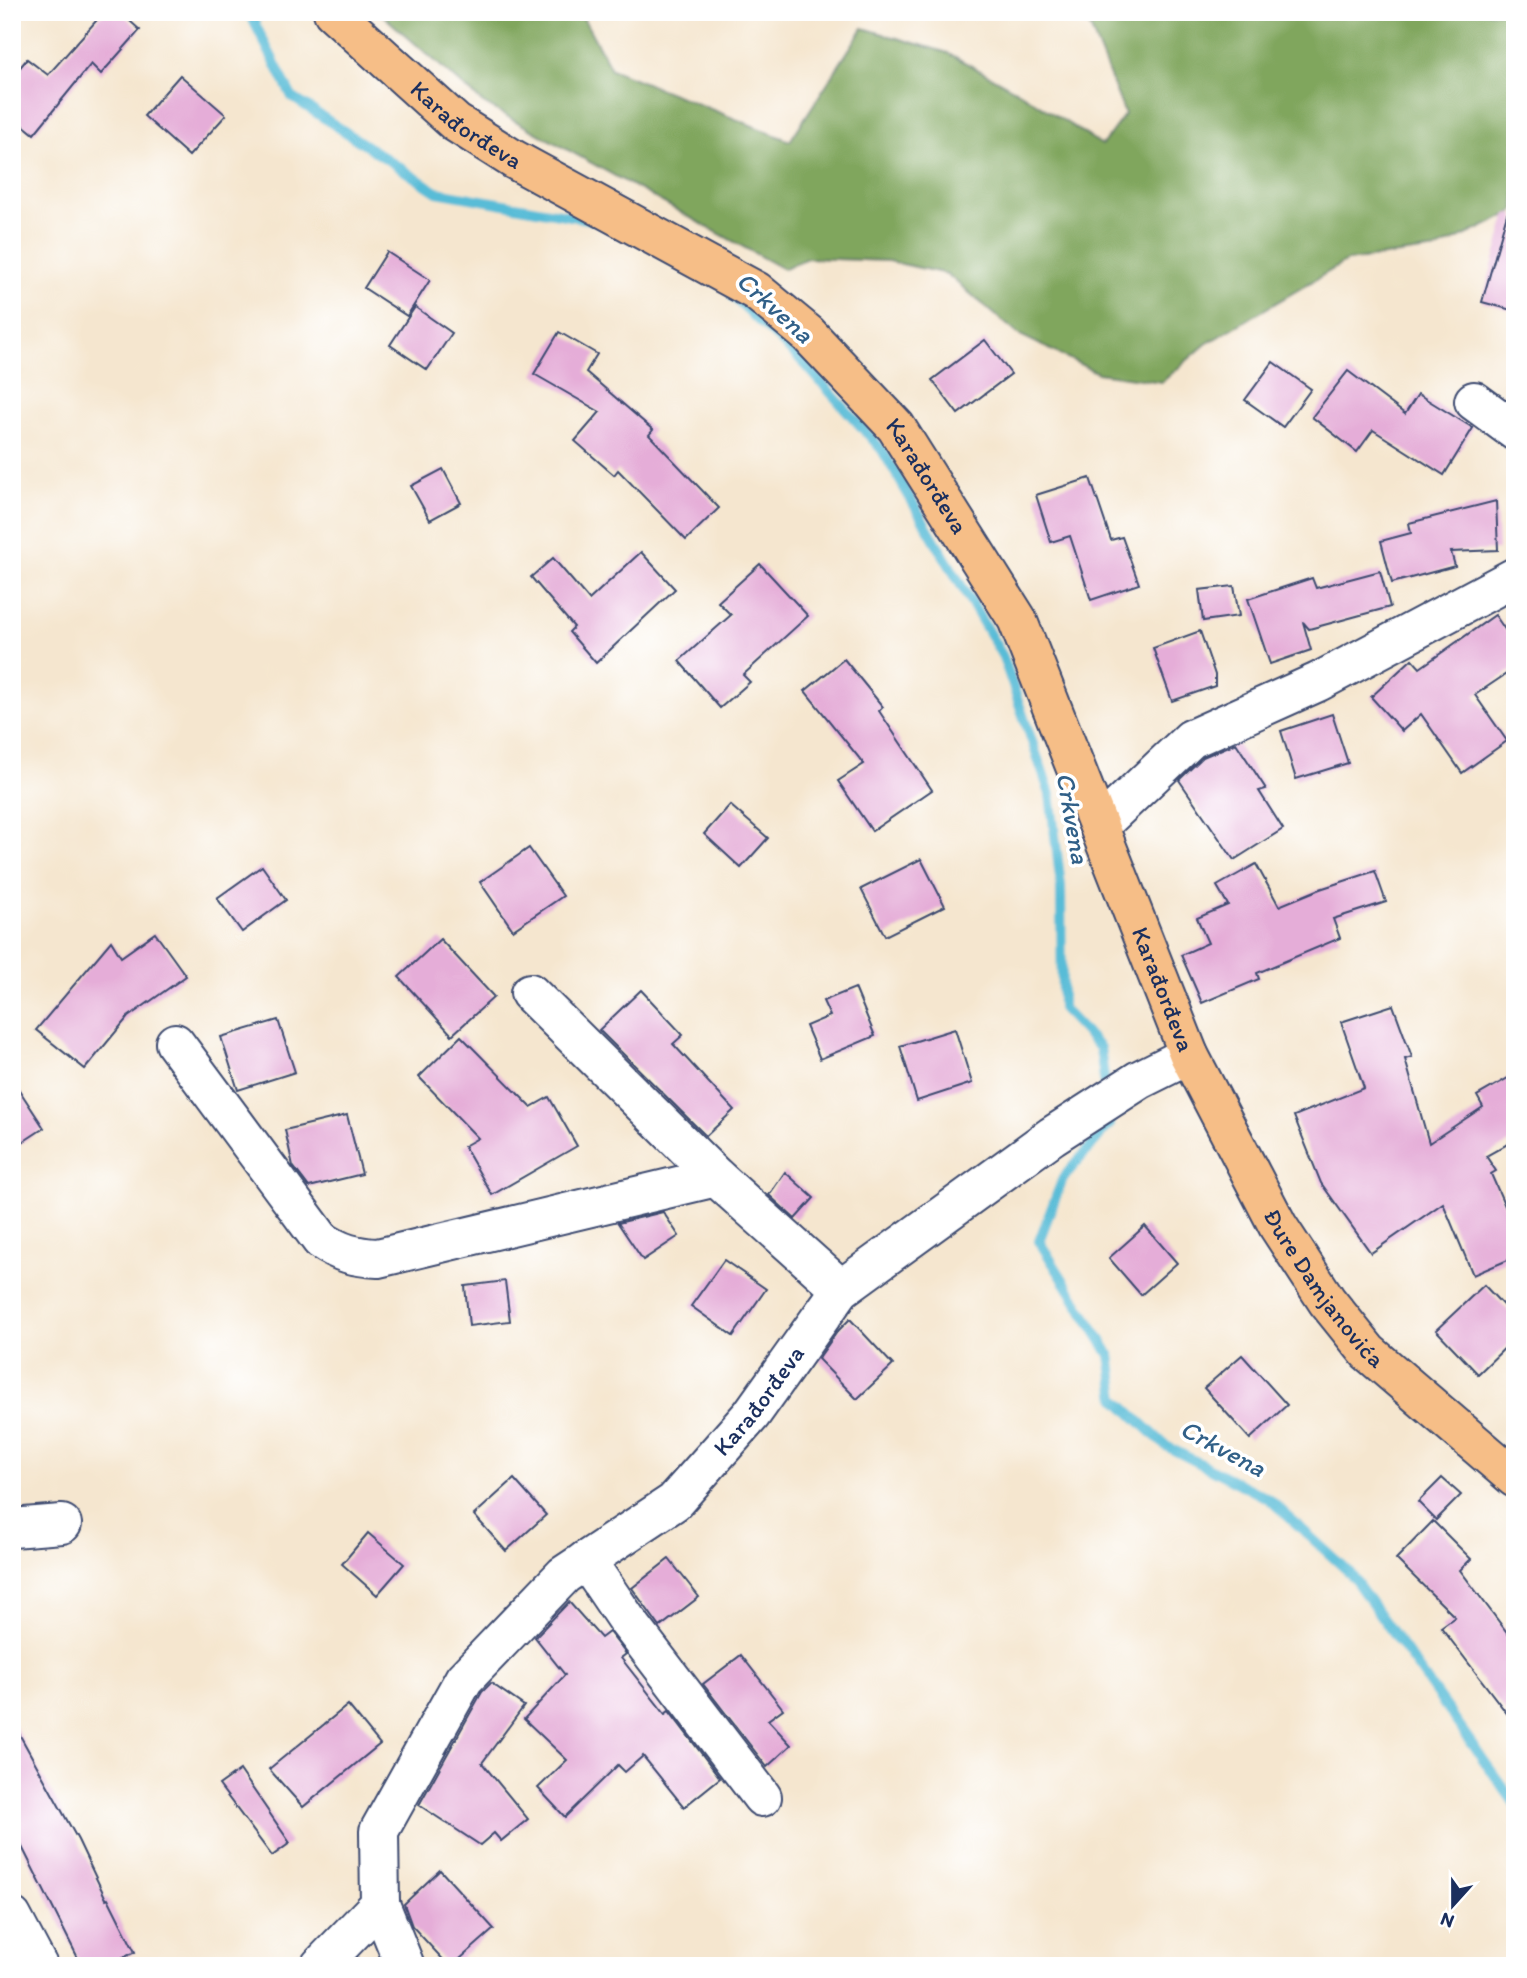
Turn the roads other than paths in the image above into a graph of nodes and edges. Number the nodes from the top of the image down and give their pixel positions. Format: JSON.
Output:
{"nodes":[{"id":1,"x":334,"y":12,"type":"edge"},
{"id":2,"x":1474,"y":401,"type":"dead end"},
{"id":3,"x":1515,"y":431,"type":"edge"},
{"id":4,"x":1515,"y":577,"type":"edge"},
{"id":5,"x":1100,"y":825,"type":"junction"},
{"id":6,"x":530,"y":993,"type":"dead end"},
{"id":7,"x":175,"y":1043,"type":"dead end"},
{"id":8,"x":1189,"y":1055,"type":"junction"},
{"id":9,"x":716,"y":1177,"type":"junction"},
{"id":10,"x":841,"y":1289,"type":"junction"},
{"id":11,"x":1513,"y":1472,"type":"edge"},
{"id":12,"x":62,"y":1524,"type":"dead end"},
{"id":13,"x":12,"y":1528,"type":"edge"},
{"id":14,"x":586,"y":1560,"type":"junction"},
{"id":15,"x":762,"y":1797,"type":"dead end"},
{"id":16,"x":380,"y":1904,"type":"junction"},
{"id":17,"x":12,"y":1917,"type":"edge"},
{"id":18,"x":38,"y":1966,"type":"edge"},
{"id":19,"x":320,"y":1966,"type":"edge"},
{"id":20,"x":405,"y":1966,"type":"edge"}],
"edges":[{"from":1,"to":5,"type":"main road","name":"Karađorđeva"},
{"from":2,"to":3,"type":"street"},
{"from":4,"to":5,"type":"street"},
{"from":5,"to":8,"type":"main road","name":"Karađorđeva"},
{"from":6,"to":9,"type":"street"},
{"from":7,"to":9,"type":"street"},
{"from":8,"to":10,"type":"street","name":"Karađorđeva"},
{"from":8,"to":11,"type":"main road","name":"Đure Damjanovića"},
{"from":9,"to":10,"type":"street"},
{"from":10,"to":14,"type":"street","name":"Karađorđeva"},
{"from":12,"to":13,"type":"street"},
{"from":14,"to":15,"type":"street"},
{"from":14,"to":16,"type":"street","name":"Karađorđeva"},
{"from":16,"to":19,"type":"street"},
{"from":16,"to":20,"type":"street"},
{"from":17,"to":18,"type":"street"}]}
